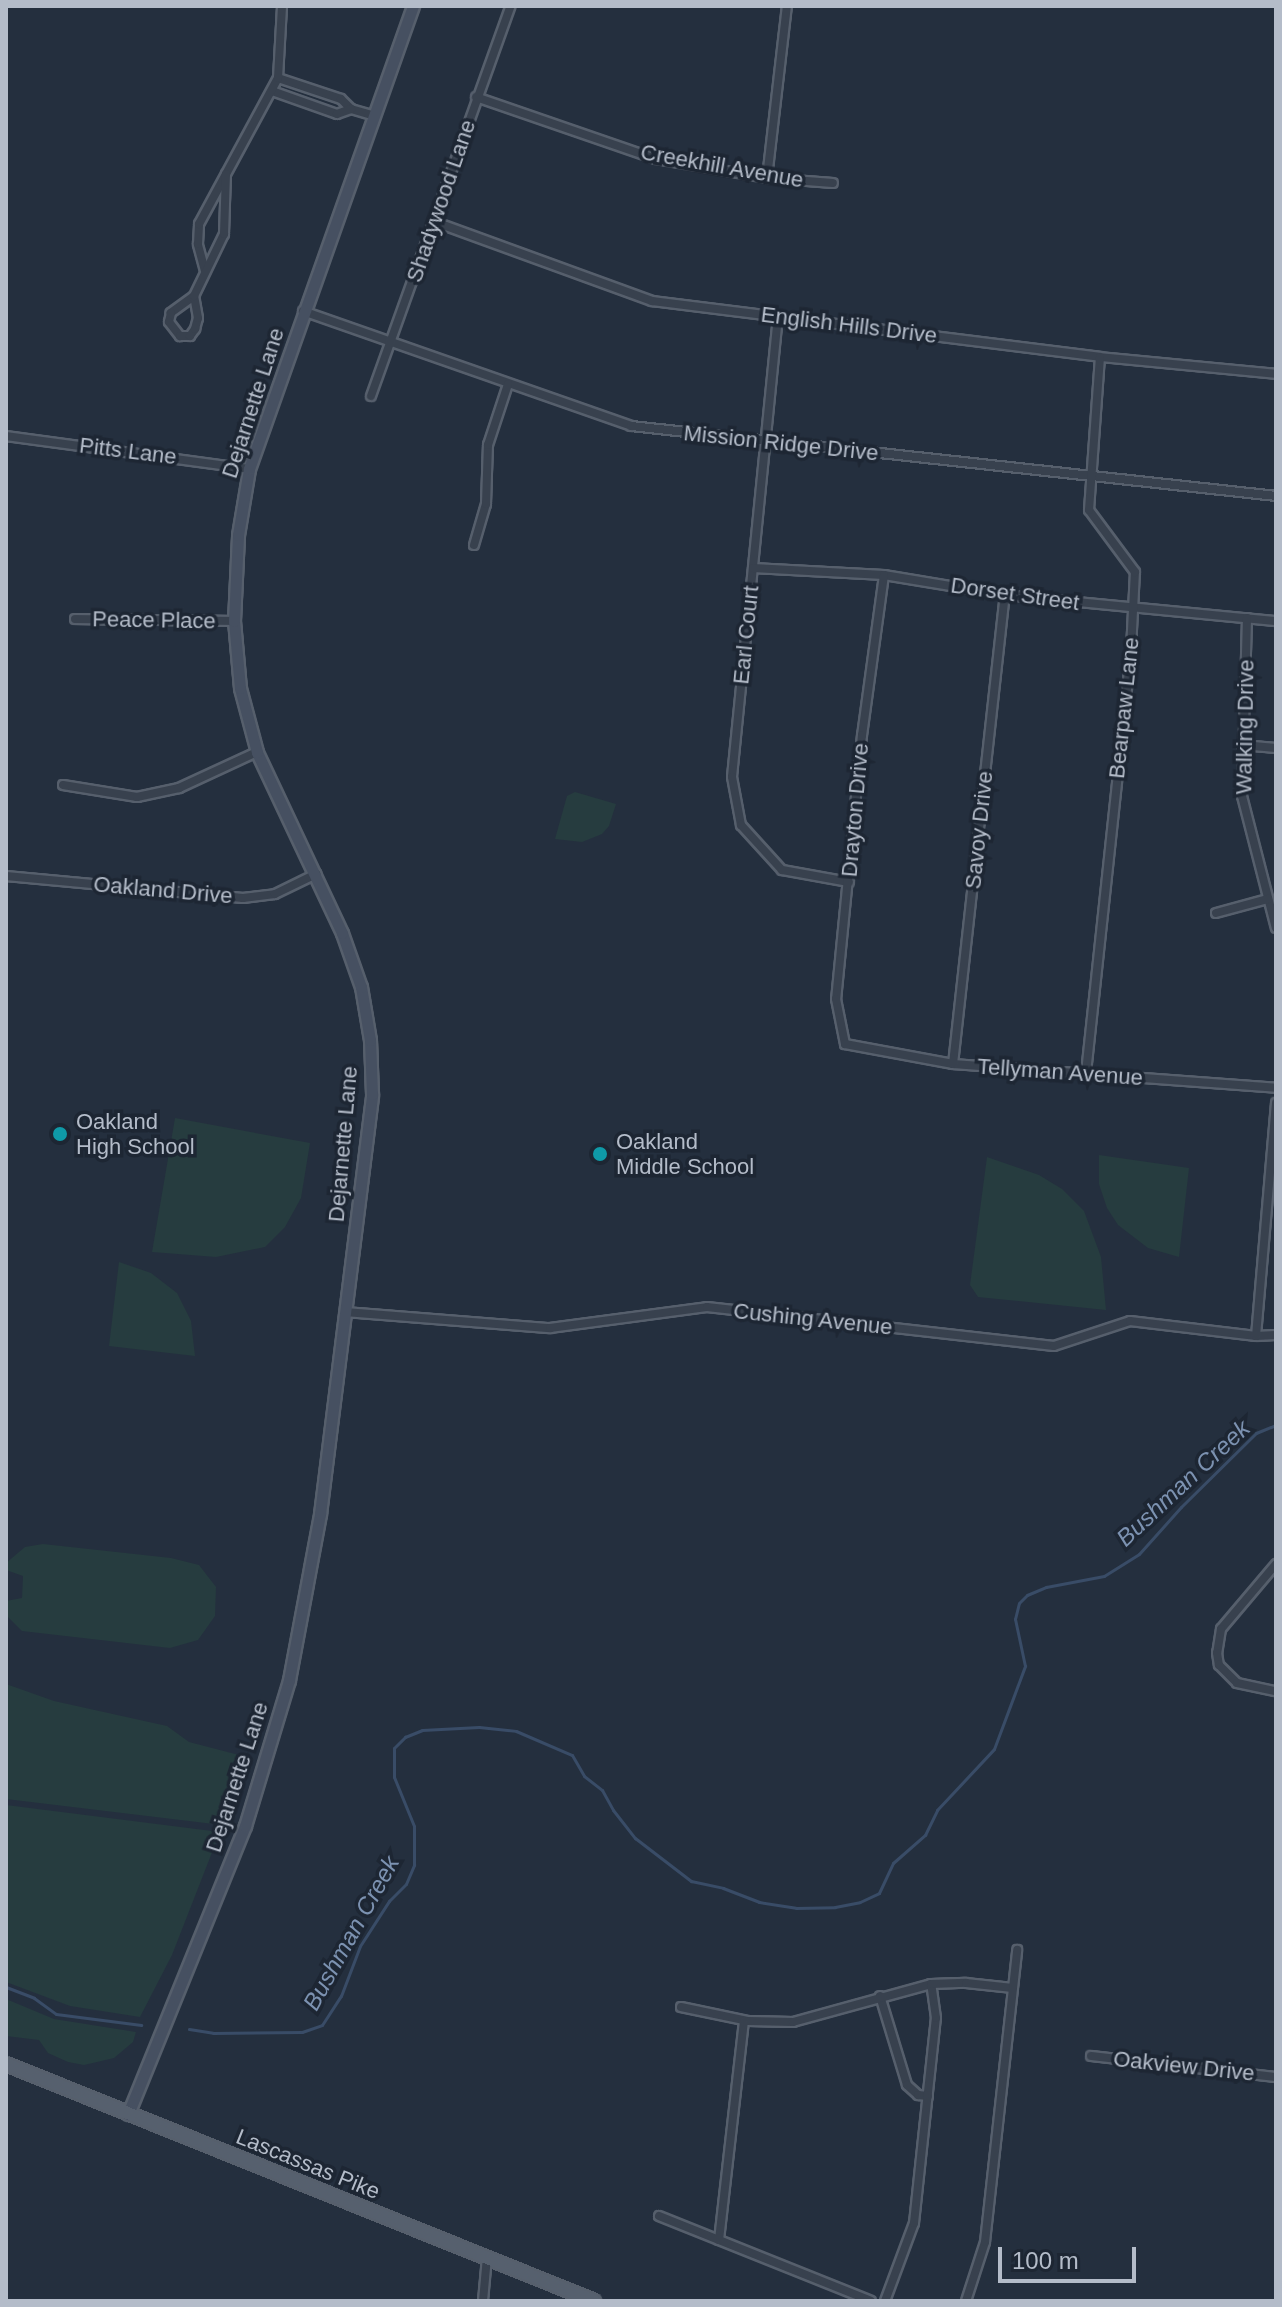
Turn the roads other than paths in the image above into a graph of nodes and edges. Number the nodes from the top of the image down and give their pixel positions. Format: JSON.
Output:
{"nodes":[{"id":1,"x":282,"y":6,"type":"edge"},
{"id":2,"x":413,"y":6,"type":"edge"},
{"id":3,"x":511,"y":6,"type":"edge"},
{"id":4,"x":787,"y":6,"type":"edge"},
{"id":5,"x":278,"y":78,"type":"junction"},
{"id":6,"x":272,"y":91,"type":"junction"},
{"id":7,"x":476,"y":97,"type":"junction"},
{"id":8,"x":351,"y":109,"type":"junction"},
{"id":9,"x":372,"y":115,"type":"junction"},
{"id":10,"x":226,"y":173,"type":"junction"},
{"id":11,"x":767,"y":178,"type":"junction"},
{"id":12,"x":833,"y":183,"type":"dead end"},
{"id":13,"x":435,"y":222,"type":"junction"},
{"id":14,"x":205,"y":271,"type":"junction"},
{"id":15,"x":194,"y":296,"type":"junction"},
{"id":16,"x":303,"y":311,"type":"junction"},
{"id":17,"x":778,"y":316,"type":"junction"},
{"id":18,"x":391,"y":342,"type":"junction"},
{"id":19,"x":1100,"y":357,"type":"junction"},
{"id":20,"x":1276,"y":374,"type":"edge"},
{"id":21,"x":508,"y":384,"type":"junction"},
{"id":22,"x":371,"y":396,"type":"dead end"},
{"id":23,"x":6,"y":436,"type":"edge"},
{"id":24,"x":766,"y":442,"type":"junction"},
{"id":25,"x":249,"y":469,"type":"junction"},
{"id":26,"x":1092,"y":476,"type":"junction"},
{"id":27,"x":1276,"y":496,"type":"edge"},
{"id":28,"x":474,"y":545,"type":"dead end"},
{"id":29,"x":753,"y":568,"type":"junction"},
{"id":30,"x":884,"y":575,"type":"junction"},
{"id":31,"x":1005,"y":595,"type":"junction"},
{"id":32,"x":1133,"y":609,"type":"junction"},
{"id":33,"x":1247,"y":618,"type":"junction"},
{"id":34,"x":75,"y":619,"type":"dead end"},
{"id":35,"x":234,"y":621,"type":"junction"},
{"id":36,"x":1276,"y":621,"type":"edge"},
{"id":37,"x":1242,"y":745,"type":"junction"},
{"id":38,"x":1276,"y":748,"type":"edge"},
{"id":39,"x":257,"y":752,"type":"junction"},
{"id":40,"x":63,"y":785,"type":"dead end"},
{"id":41,"x":316,"y":874,"type":"junction"},
{"id":42,"x":6,"y":876,"type":"edge"},
{"id":43,"x":849,"y":882,"type":"junction"},
{"id":44,"x":1268,"y":899,"type":"junction"},
{"id":45,"x":1216,"y":913,"type":"dead end"},
{"id":46,"x":1276,"y":928,"type":"edge"},
{"id":47,"x":845,"y":1044,"type":"joint"},
{"id":48,"x":953,"y":1064,"type":"junction"},
{"id":49,"x":1086,"y":1073,"type":"junction"},
{"id":50,"x":1276,"y":1088,"type":"edge"},
{"id":51,"x":1276,"y":1103,"type":"edge"},
{"id":52,"x":345,"y":1312,"type":"junction"},
{"id":53,"x":1276,"y":1335,"type":"edge"},
{"id":54,"x":1256,"y":1336,"type":"junction"},
{"id":55,"x":1276,"y":1564,"type":"edge"},
{"id":56,"x":1276,"y":1691,"type":"edge"},
{"id":57,"x":1017,"y":1950,"type":"dead end"},
{"id":58,"x":931,"y":1984,"type":"junction"},
{"id":59,"x":1013,"y":1988,"type":"junction"},
{"id":60,"x":880,"y":1996,"type":"junction"},
{"id":61,"x":681,"y":2007,"type":"dead end"},
{"id":62,"x":744,"y":2021,"type":"junction"},
{"id":63,"x":1091,"y":2056,"type":"dead end"},
{"id":64,"x":6,"y":2064,"type":"edge"},
{"id":65,"x":1276,"y":2077,"type":"edge"},
{"id":66,"x":928,"y":2096,"type":"junction"},
{"id":67,"x":128,"y":2114,"type":"junction"},
{"id":68,"x":659,"y":2216,"type":"dead end"},
{"id":69,"x":719,"y":2240,"type":"junction"},
{"id":70,"x":487,"y":2257,"type":"junction"},
{"id":71,"x":483,"y":2301,"type":"edge"},
{"id":72,"x":594,"y":2301,"type":"edge"},
{"id":73,"x":871,"y":2301,"type":"edge"},
{"id":74,"x":885,"y":2301,"type":"edge"},
{"id":75,"x":966,"y":2301,"type":"edge"}],
"edges":[{"from":1,"to":5,"type":"street"},
{"from":2,"to":9,"type":"main road","name":"Dejarnette Lane"},
{"from":3,"to":7,"type":"street","name":"Shadywood Lane"},
{"from":4,"to":11,"type":"street"},
{"from":5,"to":6,"type":"street"},
{"from":5,"to":8,"type":"street"},
{"from":6,"to":8,"type":"street"},
{"from":6,"to":10,"type":"street"},
{"from":7,"to":11,"type":"street","name":"Creekhill Avenue"},
{"from":7,"to":13,"type":"street","name":"Shadywood Lane"},
{"from":8,"to":9,"type":"street"},
{"from":9,"to":16,"type":"main road","name":"Dejarnette Lane"},
{"from":10,"to":14,"type":"street"},
{"from":10,"to":14,"type":"street"},
{"from":11,"to":12,"type":"street","name":"Creekhill Avenue"},
{"from":13,"to":17,"type":"street","name":"English Hills Drive"},
{"from":13,"to":18,"type":"street","name":"Shadywood Lane"},
{"from":14,"to":15,"type":"street"},
{"from":15,"to":15,"type":"street"},
{"from":16,"to":18,"type":"street","name":"Mission Ridge Drive"},
{"from":16,"to":25,"type":"main road","name":"Dejarnette Lane"},
{"from":17,"to":19,"type":"street","name":"English Hills Drive"},
{"from":17,"to":24,"type":"street","name":"Earl Court"},
{"from":18,"to":21,"type":"street","name":"Mission Ridge Drive"},
{"from":18,"to":22,"type":"street","name":"Shadywood Lane"},
{"from":19,"to":20,"type":"street","name":"English Hills Drive"},
{"from":19,"to":26,"type":"street","name":"Bearpaw Lane"},
{"from":21,"to":24,"type":"street","name":"Mission Ridge Drive"},
{"from":21,"to":28,"type":"street"},
{"from":23,"to":25,"type":"street","name":"Pitts Lane"},
{"from":24,"to":26,"type":"street","name":"Mission Ridge Drive"},
{"from":24,"to":29,"type":"street","name":"Earl Court"},
{"from":25,"to":35,"type":"main road","name":"Dejarnette Lane"},
{"from":26,"to":27,"type":"street","name":"Mission Ridge Drive"},
{"from":26,"to":32,"type":"street","name":"Bearpaw Lane"},
{"from":29,"to":30,"type":"street","name":"Dorset Street"},
{"from":29,"to":43,"type":"street","name":"Earl Court"},
{"from":30,"to":31,"type":"street","name":"Dorset Street"},
{"from":30,"to":43,"type":"street","name":"Drayton Drive"},
{"from":31,"to":32,"type":"street","name":"Dorset Street"},
{"from":31,"to":48,"type":"street","name":"Savoy Drive"},
{"from":32,"to":33,"type":"street","name":"Dorset Street"},
{"from":32,"to":49,"type":"street","name":"Bearpaw Lane"},
{"from":33,"to":36,"type":"street","name":"Dorset Street"},
{"from":33,"to":37,"type":"street","name":"Walking Drive"},
{"from":34,"to":35,"type":"street","name":"Peace Place"},
{"from":35,"to":39,"type":"main road","name":"Dejarnette Lane"},
{"from":37,"to":38,"type":"street"},
{"from":37,"to":44,"type":"street","name":"Walking Drive"},
{"from":39,"to":40,"type":"street"},
{"from":39,"to":41,"type":"main road","name":"Dejarnette Lane"},
{"from":41,"to":42,"type":"street","name":"Oakland Drive"},
{"from":41,"to":52,"type":"main road","name":"Dejarnette Lane"},
{"from":43,"to":47,"type":"street","name":"Drayton Drive"},
{"from":44,"to":45,"type":"street"},
{"from":44,"to":46,"type":"street","name":"Walking Drive"},
{"from":47,"to":48,"type":"street","name":"Tellyman Avenue"},
{"from":48,"to":49,"type":"street","name":"Tellyman Avenue"},
{"from":49,"to":50,"type":"street","name":"Tellyman Avenue"},
{"from":51,"to":54,"type":"street"},
{"from":52,"to":54,"type":"street","name":"Cushing Avenue"},
{"from":52,"to":67,"type":"main road","name":"Dejarnette Lane"},
{"from":53,"to":54,"type":"street","name":"Cushing Avenue"},
{"from":55,"to":56,"type":"street"},
{"from":57,"to":59,"type":"street"},
{"from":58,"to":59,"type":"street"},
{"from":58,"to":60,"type":"street"},
{"from":58,"to":66,"type":"street"},
{"from":59,"to":75,"type":"street"},
{"from":60,"to":62,"type":"street"},
{"from":60,"to":66,"type":"street"},
{"from":61,"to":62,"type":"street"},
{"from":62,"to":69,"type":"street"},
{"from":63,"to":65,"type":"street","name":"Oakview Drive"},
{"from":64,"to":67,"type":"main road","name":"Lascassas Pike"},
{"from":66,"to":74,"type":"street"},
{"from":67,"to":70,"type":"main road","name":"Lascassas Pike"},
{"from":68,"to":69,"type":"street"},
{"from":69,"to":73,"type":"street"},
{"from":70,"to":71,"type":"street"},
{"from":70,"to":72,"type":"main road","name":"Lascassas Pike"}]}
